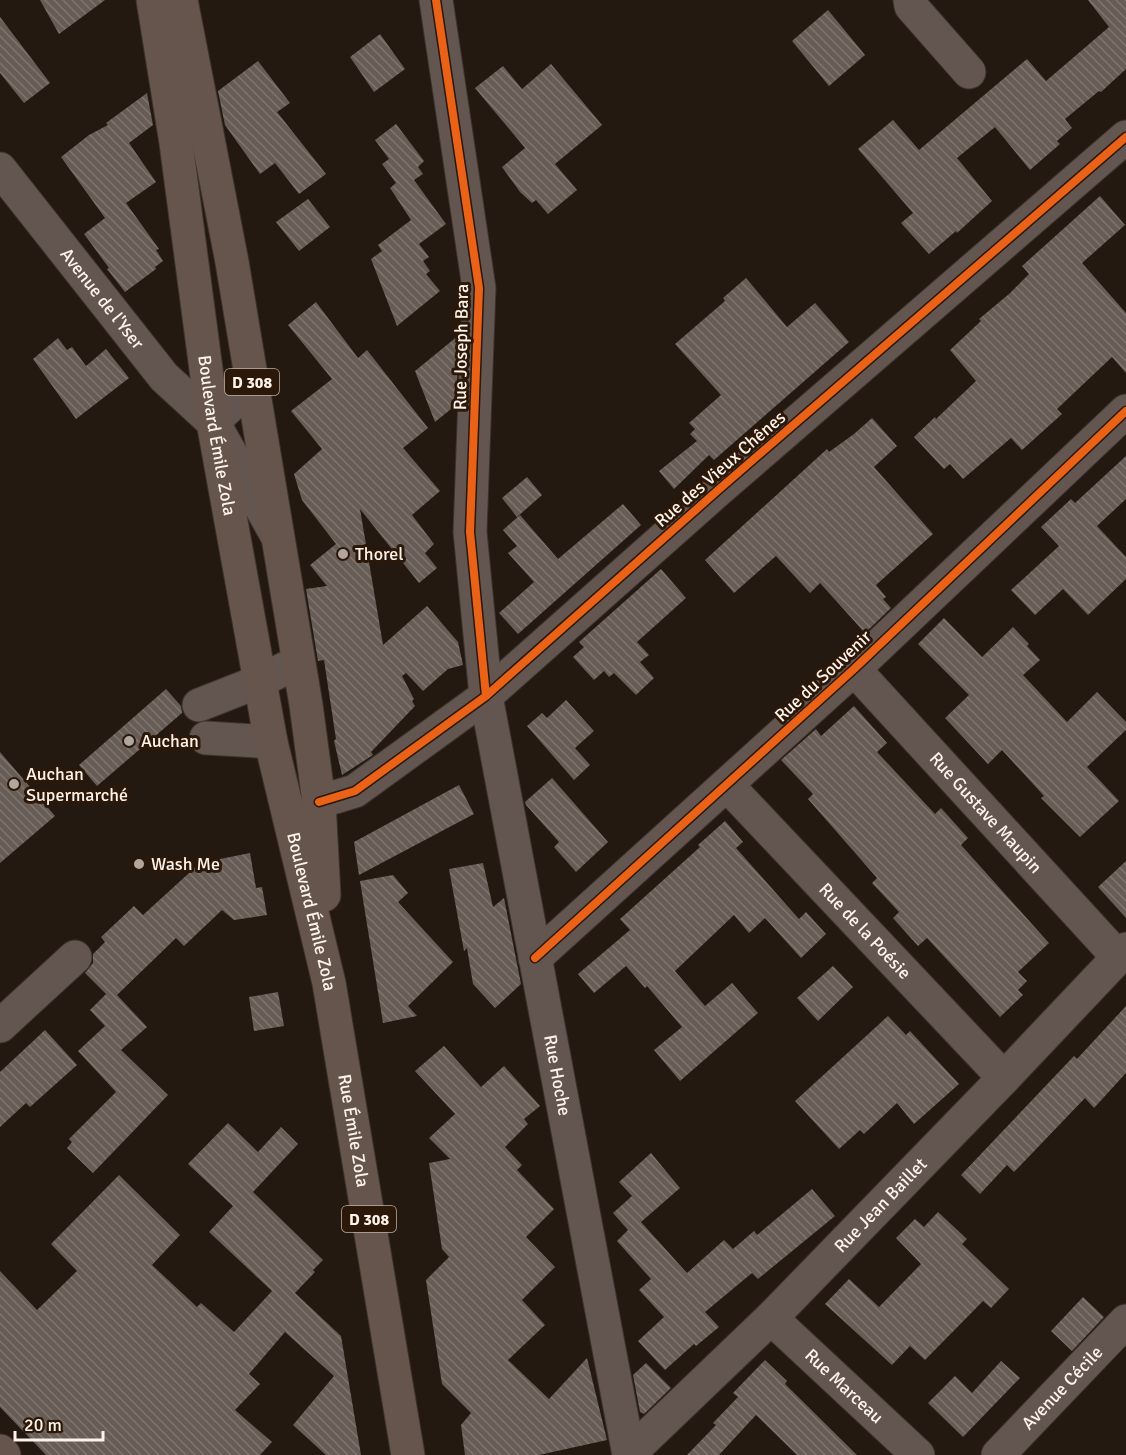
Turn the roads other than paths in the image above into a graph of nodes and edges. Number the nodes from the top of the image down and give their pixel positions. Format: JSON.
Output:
{"nodes":[{"id":1,"x":153,"y":0,"type":"edge"},
{"id":2,"x":181,"y":0,"type":"edge"},
{"id":3,"x":435,"y":0,"type":"edge"},
{"id":4,"x":910,"y":0,"type":"edge"},
{"id":5,"x":969,"y":72,"type":"dead end"},
{"id":6,"x":1126,"y":137,"type":"edge"},
{"id":7,"x":0,"y":169,"type":"edge"},
{"id":8,"x":252,"y":385,"type":"junction"},
{"id":9,"x":1126,"y":411,"type":"edge"},
{"id":10,"x":213,"y":422,"type":"junction"},
{"id":11,"x":276,"y":535,"type":"junction"},
{"id":12,"x":298,"y":663,"type":"junction"},
{"id":13,"x":854,"y":669,"type":"junction"},
{"id":14,"x":260,"y":681,"type":"junction"},
{"id":15,"x":486,"y":696,"type":"junction"},
{"id":16,"x":200,"y":705,"type":"dead end"},
{"id":17,"x":206,"y":738,"type":"dead end"},
{"id":18,"x":271,"y":742,"type":"junction"},
{"id":19,"x":727,"y":784,"type":"junction"},
{"id":20,"x":319,"y":802,"type":"junction"},
{"id":21,"x":1122,"y":953,"type":"edge"},
{"id":22,"x":75,"y":957,"type":"dead end"},
{"id":23,"x":535,"y":958,"type":"junction"},
{"id":24,"x":329,"y":983,"type":"junction"},
{"id":25,"x":0,"y":1026,"type":"edge"},
{"id":26,"x":1004,"y":1078,"type":"junction"},
{"id":27,"x":771,"y":1318,"type":"junction"},
{"id":28,"x":1126,"y":1321,"type":"edge"},
{"id":29,"x":0,"y":1450,"type":"edge"},
{"id":30,"x":4,"y":1455,"type":"edge"},
{"id":31,"x":408,"y":1455,"type":"edge"},
{"id":32,"x":627,"y":1455,"type":"edge"},
{"id":33,"x":918,"y":1455,"type":"edge"},
{"id":34,"x":998,"y":1455,"type":"edge"}],
"edges":[{"from":1,"to":10,"type":"main road","name":"Boulevard Émile Zola","number":"D 308"},
{"from":2,"to":8,"type":"main road","name":"Boulevard Émile Zola","number":"D 308"},
{"from":3,"to":15,"type":"street","name":"Rue Joseph Bara"},
{"from":4,"to":5,"type":"street"},
{"from":6,"to":15,"type":"street","name":"Rue des Vieux Chênes"},
{"from":7,"to":10,"type":"street","name":"Avenue de l'Yser"},
{"from":8,"to":10,"type":"street"},
{"from":8,"to":11,"type":"main road","name":"Boulevard Émile Zola","number":"D 308"},
{"from":9,"to":13,"type":"street","name":"Rue du Souvenir"},
{"from":10,"to":11,"type":"street","name":"Avenue de l'Yser"},
{"from":10,"to":14,"type":"main road","name":"Boulevard Émile Zola","number":"D 308"},
{"from":11,"to":12,"type":"main road","name":"Boulevard Émile Zola","number":"D 308"},
{"from":12,"to":14,"type":"street"},
{"from":12,"to":20,"type":"main road","name":"Boulevard Émile Zola","number":"D 308"},
{"from":13,"to":19,"type":"street","name":"Rue du Souvenir"},
{"from":13,"to":21,"type":"street","name":"Rue Gustave Maupin"},
{"from":14,"to":16,"type":"street"},
{"from":14,"to":18,"type":"main road","name":"Boulevard Émile Zola","number":"D 308"},
{"from":15,"to":20,"type":"street","name":"Rue des Vieux Chênes"},
{"from":15,"to":23,"type":"street","name":"Rue Hoche"},
{"from":17,"to":18,"type":"street"},
{"from":18,"to":24,"type":"main road","name":"Boulevard Émile Zola","number":"D 308"},
{"from":19,"to":23,"type":"street","name":"Rue du Souvenir"},
{"from":19,"to":26,"type":"street","name":"Rue de la Poésie"},
{"from":20,"to":24,"type":"main road","name":"Boulevard Émile Zola","number":"D 308"},
{"from":21,"to":26,"type":"street","name":"Rue Jean Baillet"},
{"from":22,"to":25,"type":"street"},
{"from":23,"to":32,"type":"street","name":"Rue Hoche"},
{"from":24,"to":31,"type":"main road","name":"Rue Émile Zola","number":"D 308"},
{"from":26,"to":27,"type":"street","name":"Rue Jean Baillet"},
{"from":27,"to":32,"type":"street","name":"Rue Jean Baillet"},
{"from":27,"to":33,"type":"street","name":"Rue Marceau"},
{"from":28,"to":34,"type":"street","name":"Avenue Cécile"},
{"from":29,"to":30,"type":"main road"}]}
